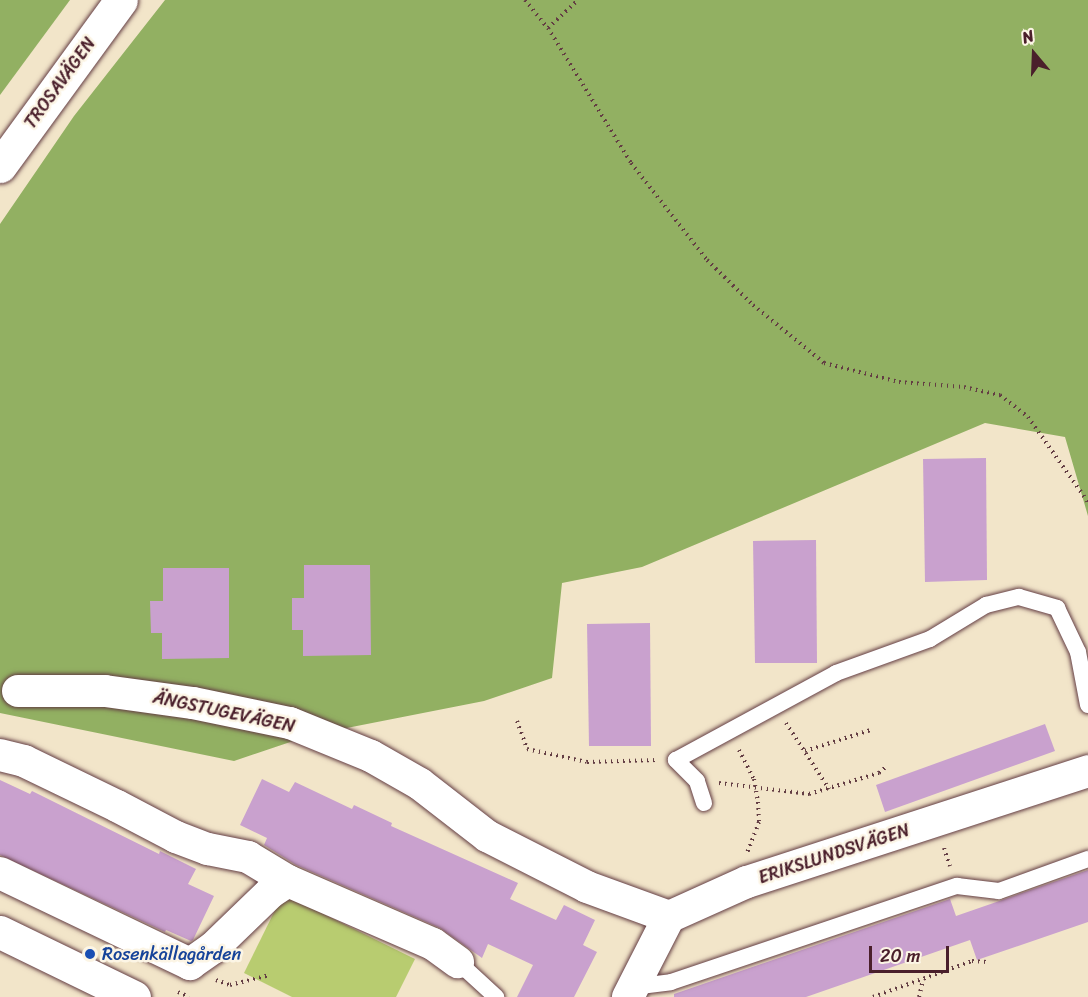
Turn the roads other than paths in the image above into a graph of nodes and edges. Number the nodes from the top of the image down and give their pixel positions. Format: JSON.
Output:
{"nodes":[{"id":1,"x":121,"y":0,"type":"edge"},
{"id":2,"x":0,"y":166,"type":"edge"},
{"id":3,"x":18,"y":691,"type":"dead end"},
{"id":4,"x":1088,"y":705,"type":"edge"},
{"id":5,"x":0,"y":755,"type":"edge"},
{"id":6,"x":1088,"y":771,"type":"edge"},
{"id":7,"x":704,"y":803,"type":"dead end"},
{"id":8,"x":1088,"y":859,"type":"edge"},
{"id":9,"x":0,"y":873,"type":"edge"},
{"id":10,"x":288,"y":882,"type":"junction"},
{"id":11,"x":669,"y":917,"type":"junction"},
{"id":12,"x":0,"y":932,"type":"edge"},
{"id":13,"x":458,"y":962,"type":"joint"},
{"id":14,"x":630,"y":992,"type":"edge"},
{"id":15,"x":134,"y":997,"type":"edge"},
{"id":16,"x":496,"y":997,"type":"edge"}],
"edges":[{"from":1,"to":2,"type":"main road","name":"TROSAVÄGEN"},
{"from":3,"to":11,"type":"street","name":"ÄNGSTUGEVÄGEN"},
{"from":4,"to":7,"type":"lane"},
{"from":5,"to":10,"type":"street"},
{"from":6,"to":11,"type":"street","name":"ERIKSLUNDSVÄGEN"},
{"from":8,"to":14,"type":"lane"},
{"from":9,"to":10,"type":"street"},
{"from":10,"to":13,"type":"street"},
{"from":11,"to":14,"type":"street"},
{"from":12,"to":15,"type":"main road"},
{"from":13,"to":16,"type":"lane"}]}
